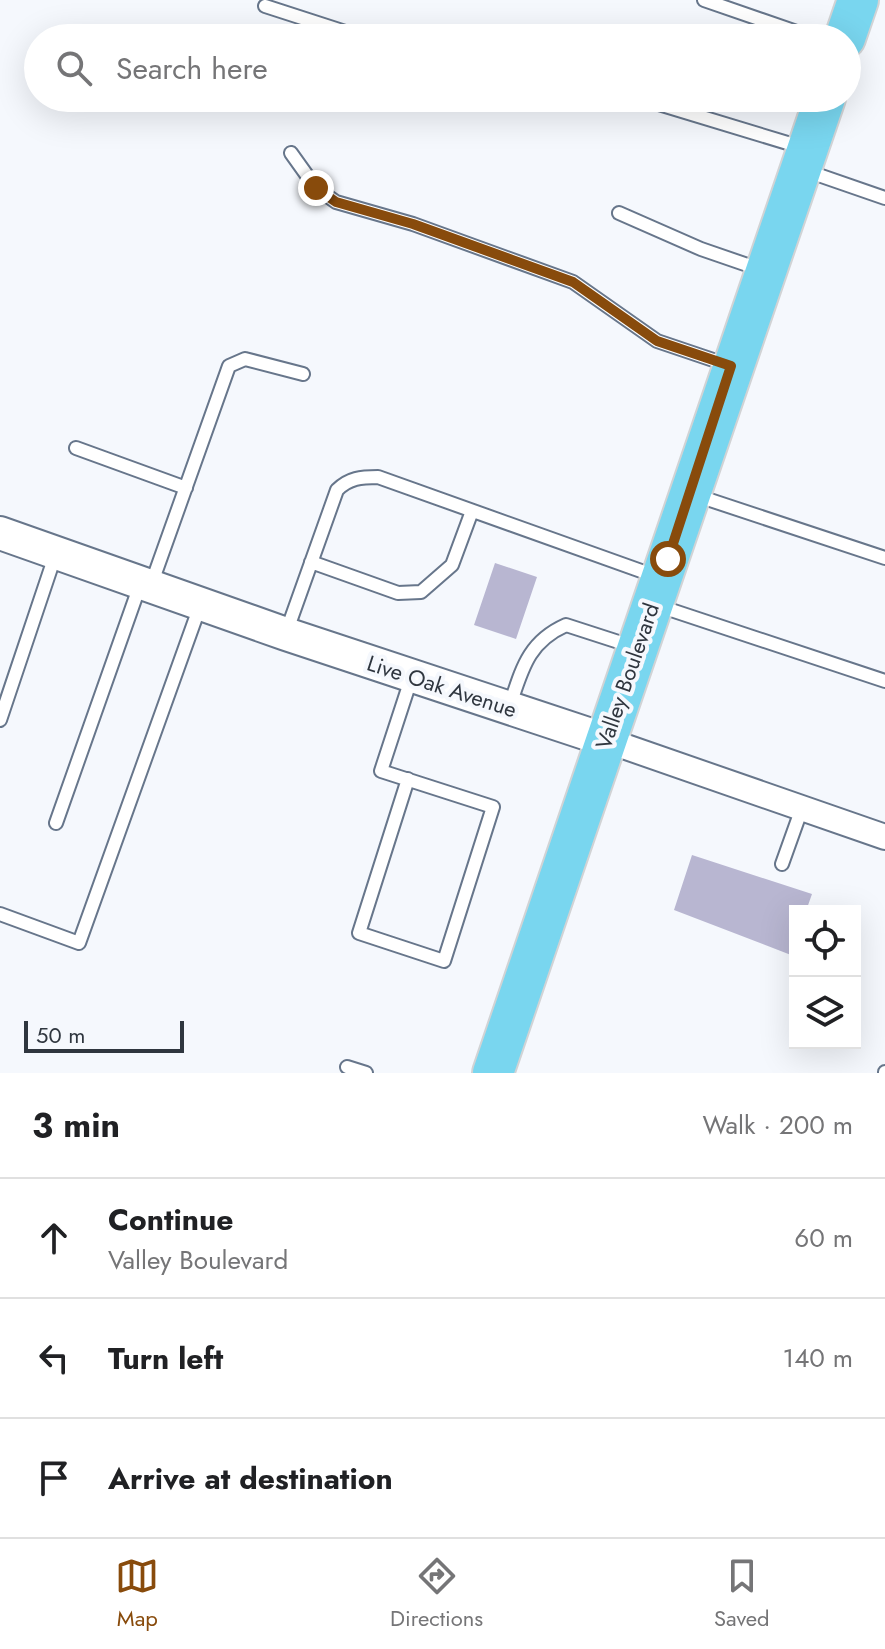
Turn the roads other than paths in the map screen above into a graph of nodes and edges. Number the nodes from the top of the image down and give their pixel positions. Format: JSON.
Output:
{"nodes":[{"id":1,"x":704,"y":0,"type":"edge"},
{"id":2,"x":858,"y":0,"type":"edge"},
{"id":3,"x":265,"y":6,"type":"dead end"},
{"id":4,"x":321,"y":24,"type":"edge"},
{"id":5,"x":773,"y":24,"type":"edge"},
{"id":6,"x":850,"y":24,"type":"edge"},
{"id":7,"x":677,"y":112,"type":"edge"},
{"id":8,"x":820,"y":112,"type":"edge"},
{"id":9,"x":291,"y":153,"type":"dead end"},
{"id":10,"x":804,"y":159,"type":"junction"},
{"id":11,"x":885,"y":198,"type":"edge"},
{"id":12,"x":619,"y":213,"type":"dead end"},
{"id":13,"x":765,"y":271,"type":"junction"},
{"id":14,"x":731,"y":366,"type":"junction"},
{"id":15,"x":303,"y":374,"type":"dead end"},
{"id":16,"x":76,"y":448,"type":"dead end"},
{"id":17,"x":186,"y":488,"type":"junction"},
{"id":18,"x":689,"y":493,"type":"junction"},
{"id":19,"x":472,"y":511,"type":"junction"},
{"id":20,"x":0,"y":533,"type":"edge"},
{"id":21,"x":56,"y":553,"type":"junction"},
{"id":22,"x":885,"y":558,"type":"edge"},
{"id":23,"x":311,"y":562,"type":"junction"},
{"id":24,"x":146,"y":584,"type":"junction"},
{"id":25,"x":656,"y":591,"type":"junction"},
{"id":26,"x":201,"y":603,"type":"junction"},
{"id":27,"x":286,"y":634,"type":"junction"},
{"id":28,"x":637,"y":648,"type":"junction"},
{"id":29,"x":412,"y":676,"type":"junction"},
{"id":30,"x":885,"y":681,"type":"edge"},
{"id":31,"x":509,"y":707,"type":"junction"},
{"id":32,"x":0,"y":720,"type":"edge"},
{"id":33,"x":606,"y":740,"type":"junction"},
{"id":34,"x":408,"y":779,"type":"junction"},
{"id":35,"x":802,"y":808,"type":"junction"},
{"id":36,"x":56,"y":823,"type":"dead end"},
{"id":37,"x":885,"y":837,"type":"edge"},
{"id":38,"x":782,"y":864,"type":"dead end"},
{"id":39,"x":0,"y":914,"type":"edge"},
{"id":40,"x":347,"y":1067,"type":"dead end"},
{"id":41,"x":366,"y":1073,"type":"edge"},
{"id":42,"x":493,"y":1073,"type":"edge"}],
"edges":[{"from":1,"to":5,"type":"lane"},
{"from":2,"to":6,"type":"main road"},
{"from":3,"to":4,"type":"lane"},
{"from":7,"to":10,"type":"lane"},
{"from":8,"to":10,"type":"main road","name":"Valley Boulevard"},
{"from":9,"to":14,"type":"lane"},
{"from":10,"to":11,"type":"lane"},
{"from":10,"to":13,"type":"main road","name":"Valley Boulevard"},
{"from":12,"to":13,"type":"lane"},
{"from":13,"to":14,"type":"main road","name":"Valley Boulevard"},
{"from":14,"to":18,"type":"main road","name":"Valley Boulevard"},
{"from":15,"to":17,"type":"lane"},
{"from":16,"to":17,"type":"lane"},
{"from":17,"to":24,"type":"lane"},
{"from":18,"to":22,"type":"lane"},
{"from":18,"to":25,"type":"main road","name":"Valley Boulevard"},
{"from":19,"to":23,"type":"lane"},
{"from":19,"to":23,"type":"lane"},
{"from":19,"to":25,"type":"lane"},
{"from":20,"to":21,"type":"street","name":"Live Oak Avenue"},
{"from":21,"to":24,"type":"street","name":"Live Oak Avenue"},
{"from":21,"to":32,"type":"lane"},
{"from":23,"to":27,"type":"lane"},
{"from":24,"to":26,"type":"street","name":"Live Oak Avenue"},
{"from":24,"to":36,"type":"lane"},
{"from":25,"to":28,"type":"main road","name":"Valley Boulevard"},
{"from":25,"to":30,"type":"lane"},
{"from":26,"to":27,"type":"street","name":"Live Oak Avenue"},
{"from":26,"to":39,"type":"lane"},
{"from":27,"to":29,"type":"street","name":"Live Oak Avenue"},
{"from":28,"to":31,"type":"lane"},
{"from":28,"to":33,"type":"main road","name":"Valley Boulevard"},
{"from":29,"to":31,"type":"street","name":"Live Oak Avenue"},
{"from":29,"to":34,"type":"lane"},
{"from":31,"to":33,"type":"street","name":"Live Oak Avenue"},
{"from":33,"to":35,"type":"street","name":"Live Oak Avenue"},
{"from":33,"to":42,"type":"main road","name":"Valley Boulevard"},
{"from":34,"to":34,"type":"lane"},
{"from":35,"to":37,"type":"street","name":"Live Oak Avenue"},
{"from":35,"to":38,"type":"lane"},
{"from":40,"to":41,"type":"lane"}]}
